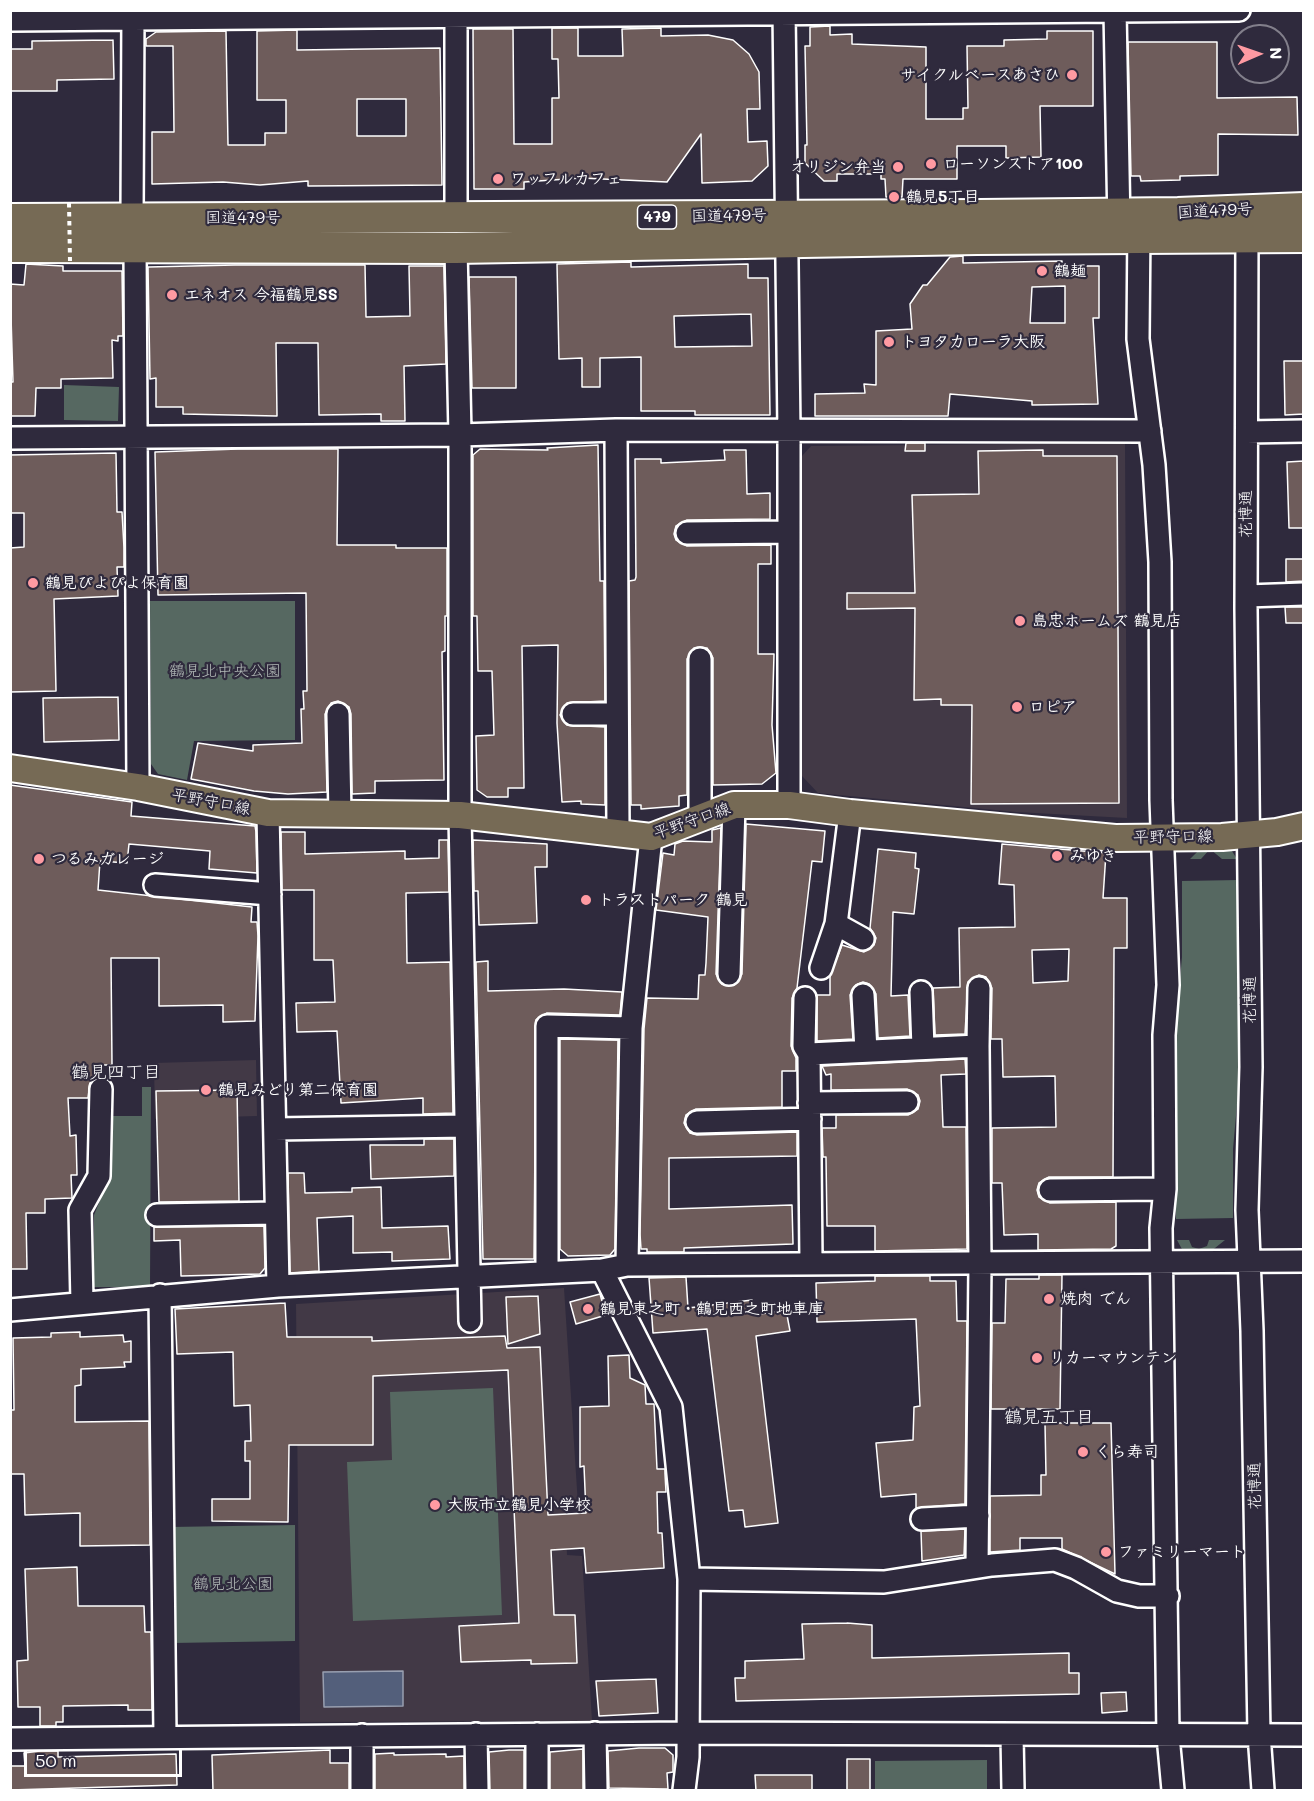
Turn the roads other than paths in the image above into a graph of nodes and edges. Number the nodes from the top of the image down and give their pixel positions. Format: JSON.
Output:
{"nodes":[{"id":1,"x":1239,"y":10,"type":"edge"},
{"id":2,"x":1115,"y":11,"type":"edge"},
{"id":3,"x":456,"y":13,"type":"edge"},
{"id":4,"x":615,"y":13,"type":"edge"},
{"id":5,"x":784,"y":13,"type":"edge"},
{"id":6,"x":298,"y":14,"type":"edge"},
{"id":7,"x":133,"y":15,"type":"edge"},
{"id":8,"x":10,"y":20,"type":"edge"},
{"id":9,"x":1304,"y":208,"type":"edge"},
{"id":10,"x":132,"y":218,"type":"junction"},
{"id":11,"x":10,"y":219,"type":"edge"},
{"id":12,"x":1247,"y":223,"type":"junction"},
{"id":13,"x":1129,"y":226,"type":"junction"},
{"id":14,"x":787,"y":230,"type":"junction"},
{"id":15,"x":456,"y":233,"type":"junction"},
{"id":16,"x":1304,"y":237,"type":"edge"},
{"id":17,"x":10,"y":247,"type":"edge"},
{"id":18,"x":135,"y":248,"type":"junction"},
{"id":19,"x":615,"y":430,"type":"junction"},
{"id":20,"x":1150,"y":431,"type":"junction"},
{"id":21,"x":1304,"y":431,"type":"edge"},
{"id":22,"x":789,"y":432,"type":"junction"},
{"id":23,"x":1246,"y":432,"type":"junction"},
{"id":24,"x":460,"y":435,"type":"junction"},
{"id":25,"x":10,"y":438,"type":"edge"},
{"id":26,"x":138,"y":438,"type":"junction"},
{"id":27,"x":687,"y":532,"type":"dead end"},
{"id":28,"x":789,"y":532,"type":"junction"},
{"id":29,"x":1304,"y":594,"type":"edge"},
{"id":30,"x":1247,"y":596,"type":"junction"},
{"id":31,"x":699,"y":659,"type":"dead end"},
{"id":32,"x":339,"y":714,"type":"dead end"},
{"id":33,"x":573,"y":714,"type":"dead end"},
{"id":34,"x":617,"y":714,"type":"junction"},
{"id":35,"x":10,"y":768,"type":"edge"},
{"id":36,"x":138,"y":787,"type":"junction"},
{"id":37,"x":789,"y":804,"type":"junction"},
{"id":38,"x":734,"y":805,"type":"junction"},
{"id":39,"x":268,"y":813,"type":"junction"},
{"id":40,"x":850,"y":813,"type":"junction"},
{"id":41,"x":340,"y":815,"type":"junction"},
{"id":42,"x":460,"y":815,"type":"junction"},
{"id":43,"x":700,"y":818,"type":"junction"},
{"id":44,"x":1304,"y":826,"type":"edge"},
{"id":45,"x":618,"y":834,"type":"junction"},
{"id":46,"x":1249,"y":834,"type":"junction"},
{"id":47,"x":1163,"y":836,"type":"junction"},
{"id":48,"x":651,"y":837,"type":"junction"},
{"id":49,"x":156,"y":885,"type":"dead end"},
{"id":50,"x":270,"y":894,"type":"junction"},
{"id":51,"x":836,"y":924,"type":"junction"},
{"id":52,"x":863,"y":939,"type":"dead end"},
{"id":53,"x":822,"y":968,"type":"dead end"},
{"id":54,"x":729,"y":975,"type":"dead end"},
{"id":55,"x":979,"y":988,"type":"dead end"},
{"id":56,"x":921,"y":992,"type":"dead end"},
{"id":57,"x":863,"y":995,"type":"dead end"},
{"id":58,"x":805,"y":998,"type":"dead end"},
{"id":59,"x":631,"y":1028,"type":"junction"},
{"id":60,"x":978,"y":1046,"type":"junction"},
{"id":61,"x":923,"y":1048,"type":"junction"},
{"id":62,"x":866,"y":1052,"type":"junction"},
{"id":63,"x":809,"y":1054,"type":"junction"},
{"id":64,"x":101,"y":1089,"type":"dead end"},
{"id":65,"x":907,"y":1102,"type":"dead end"},
{"id":66,"x":810,"y":1111,"type":"junction"},
{"id":67,"x":697,"y":1122,"type":"dead end"},
{"id":68,"x":466,"y":1126,"type":"junction"},
{"id":69,"x":274,"y":1129,"type":"junction"},
{"id":70,"x":1165,"y":1189,"type":"junction"},
{"id":71,"x":1050,"y":1190,"type":"dead end"},
{"id":72,"x":276,"y":1213,"type":"junction"},
{"id":73,"x":157,"y":1215,"type":"dead end"},
{"id":74,"x":1249,"y":1261,"type":"junction"},
{"id":75,"x":1304,"y":1261,"type":"edge"},
{"id":76,"x":811,"y":1262,"type":"junction"},
{"id":77,"x":980,"y":1263,"type":"junction"},
{"id":78,"x":1163,"y":1263,"type":"junction"},
{"id":79,"x":627,"y":1265,"type":"junction"},
{"id":80,"x":602,"y":1270,"type":"junction"},
{"id":81,"x":547,"y":1272,"type":"junction"},
{"id":82,"x":469,"y":1276,"type":"junction"},
{"id":83,"x":278,"y":1286,"type":"junction"},
{"id":84,"x":160,"y":1296,"type":"junction"},
{"id":85,"x":82,"y":1303,"type":"junction"},
{"id":86,"x":10,"y":1310,"type":"edge"},
{"id":87,"x":470,"y":1321,"type":"dead end"},
{"id":88,"x":978,"y":1516,"type":"junction"},
{"id":89,"x":922,"y":1519,"type":"dead end"},
{"id":90,"x":977,"y":1567,"type":"junction"},
{"id":91,"x":689,"y":1579,"type":"junction"},
{"id":92,"x":1168,"y":1596,"type":"junction"},
{"id":93,"x":595,"y":1733,"type":"junction"},
{"id":94,"x":687,"y":1733,"type":"junction"},
{"id":95,"x":476,"y":1734,"type":"junction"},
{"id":96,"x":537,"y":1734,"type":"junction"},
{"id":97,"x":1259,"y":1734,"type":"junction"},
{"id":98,"x":362,"y":1735,"type":"junction"},
{"id":99,"x":1012,"y":1735,"type":"junction"},
{"id":100,"x":1304,"y":1735,"type":"edge"},
{"id":101,"x":165,"y":1736,"type":"junction"},
{"id":102,"x":1168,"y":1736,"type":"junction"},
{"id":103,"x":10,"y":1739,"type":"edge"},
{"id":104,"x":362,"y":1791,"type":"edge"},
{"id":105,"x":477,"y":1791,"type":"edge"},
{"id":106,"x":537,"y":1791,"type":"edge"},
{"id":107,"x":596,"y":1791,"type":"edge"},
{"id":108,"x":684,"y":1791,"type":"edge"},
{"id":109,"x":1013,"y":1791,"type":"edge"},
{"id":110,"x":1173,"y":1791,"type":"edge"},
{"id":111,"x":1263,"y":1791,"type":"edge"}],
"edges":[{"from":1,"to":2,"type":"street"},
{"from":2,"to":5,"type":"street"},
{"from":2,"to":13,"type":"street"},
{"from":3,"to":4,"type":"street"},
{"from":3,"to":6,"type":"street"},
{"from":3,"to":15,"type":"street"},
{"from":4,"to":5,"type":"street"},
{"from":5,"to":14,"type":"street"},
{"from":6,"to":7,"type":"street"},
{"from":7,"to":8,"type":"street"},
{"from":7,"to":10,"type":"street"},
{"from":9,"to":12,"type":"highway","name":"国道479号","number":"479"},
{"from":10,"to":11,"type":"highway","name":"国道479号","number":"479"},
{"from":10,"to":15,"type":"highway","name":"国道479号","number":"479"},
{"from":12,"to":13,"type":"highway","name":"国道479号","number":"479"},
{"from":12,"to":16,"type":"highway","name":"国道479号","number":"479"},
{"from":12,"to":23,"type":"street","name":"花博通"},
{"from":13,"to":14,"type":"highway","name":"国道479号","number":"479"},
{"from":13,"to":20,"type":"street"},
{"from":14,"to":15,"type":"highway","name":"国道479号","number":"479"},
{"from":14,"to":22,"type":"street"},
{"from":15,"to":18,"type":"highway","name":"国道479号","number":"479"},
{"from":15,"to":24,"type":"street"},
{"from":17,"to":18,"type":"highway","name":"国道479号","number":"479"},
{"from":18,"to":26,"type":"street"},
{"from":19,"to":22,"type":"street"},
{"from":19,"to":24,"type":"street"},
{"from":19,"to":34,"type":"street"},
{"from":20,"to":22,"type":"street"},
{"from":20,"to":47,"type":"street"},
{"from":21,"to":23,"type":"street"},
{"from":22,"to":28,"type":"street"},
{"from":23,"to":30,"type":"street","name":"花博通"},
{"from":24,"to":26,"type":"street"},
{"from":24,"to":42,"type":"street"},
{"from":25,"to":26,"type":"street"},
{"from":26,"to":36,"type":"street"},
{"from":27,"to":28,"type":"street"},
{"from":28,"to":37,"type":"street"},
{"from":29,"to":30,"type":"street"},
{"from":30,"to":46,"type":"street","name":"花博通"},
{"from":31,"to":43,"type":"street"},
{"from":32,"to":41,"type":"street"},
{"from":33,"to":34,"type":"street"},
{"from":34,"to":45,"type":"street"},
{"from":35,"to":36,"type":"main road","name":"平野守口線"},
{"from":36,"to":39,"type":"main road","name":"平野守口線"},
{"from":37,"to":38,"type":"main road","name":"平野守口線"},
{"from":37,"to":40,"type":"main road","name":"平野守口線"},
{"from":38,"to":43,"type":"main road","name":"平野守口線"},
{"from":38,"to":54,"type":"street"},
{"from":39,"to":41,"type":"main road","name":"平野守口線"},
{"from":39,"to":50,"type":"street"},
{"from":40,"to":47,"type":"main road","name":"平野守口線"},
{"from":40,"to":51,"type":"street"},
{"from":41,"to":42,"type":"main road","name":"平野守口線"},
{"from":42,"to":45,"type":"main road","name":"平野守口線"},
{"from":42,"to":68,"type":"street"},
{"from":43,"to":48,"type":"main road","name":"平野守口線"},
{"from":44,"to":46,"type":"main road","name":"平野守口線"},
{"from":45,"to":48,"type":"main road","name":"平野守口線"},
{"from":46,"to":47,"type":"main road","name":"平野守口線"},
{"from":46,"to":74,"type":"street","name":"花博通"},
{"from":47,"to":70,"type":"street"},
{"from":48,"to":59,"type":"street"},
{"from":49,"to":50,"type":"street"},
{"from":50,"to":69,"type":"street"},
{"from":51,"to":52,"type":"street"},
{"from":51,"to":53,"type":"street"},
{"from":55,"to":60,"type":"street"},
{"from":56,"to":61,"type":"street"},
{"from":57,"to":62,"type":"street"},
{"from":58,"to":63,"type":"street"},
{"from":59,"to":79,"type":"street"},
{"from":59,"to":81,"type":"street"},
{"from":60,"to":61,"type":"street"},
{"from":60,"to":77,"type":"street"},
{"from":61,"to":62,"type":"street"},
{"from":62,"to":63,"type":"street"},
{"from":63,"to":66,"type":"street"},
{"from":64,"to":85,"type":"street"},
{"from":65,"to":66,"type":"street"},
{"from":66,"to":67,"type":"street"},
{"from":66,"to":76,"type":"street"},
{"from":68,"to":69,"type":"street"},
{"from":68,"to":82,"type":"street"},
{"from":69,"to":72,"type":"street"},
{"from":70,"to":71,"type":"street"},
{"from":70,"to":78,"type":"street"},
{"from":72,"to":73,"type":"street"},
{"from":72,"to":83,"type":"street"},
{"from":74,"to":75,"type":"street"},
{"from":74,"to":78,"type":"street"},
{"from":74,"to":97,"type":"street","name":"花博通"},
{"from":76,"to":77,"type":"street"},
{"from":76,"to":79,"type":"street"},
{"from":77,"to":78,"type":"street"},
{"from":77,"to":88,"type":"street"},
{"from":78,"to":92,"type":"street"},
{"from":79,"to":80,"type":"street"},
{"from":80,"to":81,"type":"street"},
{"from":80,"to":91,"type":"street"},
{"from":81,"to":82,"type":"street"},
{"from":82,"to":83,"type":"street"},
{"from":82,"to":87,"type":"street"},
{"from":83,"to":84,"type":"street"},
{"from":84,"to":85,"type":"street"},
{"from":84,"to":101,"type":"street"},
{"from":85,"to":86,"type":"street"},
{"from":88,"to":89,"type":"street"},
{"from":88,"to":90,"type":"street"},
{"from":90,"to":91,"type":"street"},
{"from":90,"to":92,"type":"street"},
{"from":91,"to":94,"type":"street"},
{"from":92,"to":102,"type":"street"},
{"from":93,"to":94,"type":"street"},
{"from":93,"to":96,"type":"street"},
{"from":93,"to":107,"type":"street"},
{"from":94,"to":99,"type":"street"},
{"from":94,"to":108,"type":"street"},
{"from":95,"to":96,"type":"street"},
{"from":95,"to":98,"type":"street"},
{"from":95,"to":105,"type":"street"},
{"from":96,"to":106,"type":"street"},
{"from":97,"to":100,"type":"street"},
{"from":97,"to":102,"type":"street"},
{"from":97,"to":111,"type":"street","name":"花博通"},
{"from":98,"to":101,"type":"street"},
{"from":98,"to":104,"type":"street"},
{"from":99,"to":102,"type":"street"},
{"from":99,"to":109,"type":"street"},
{"from":101,"to":103,"type":"street"},
{"from":102,"to":110,"type":"street"}]}
